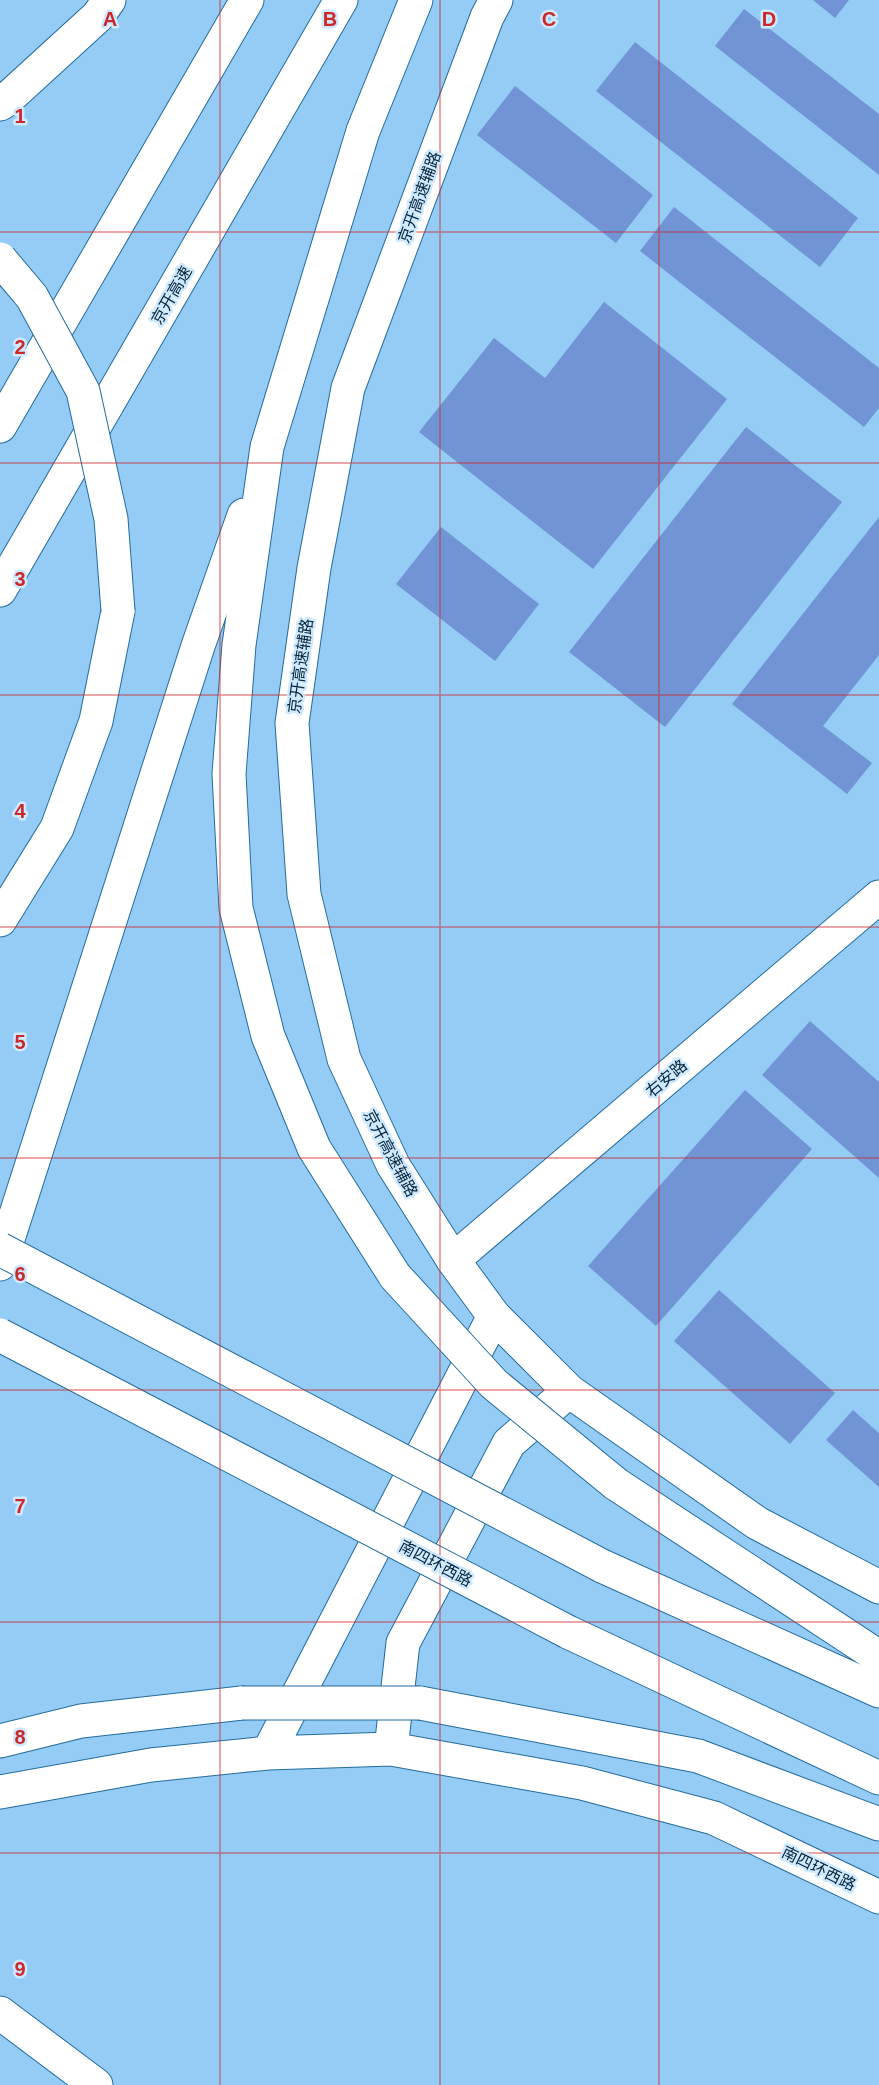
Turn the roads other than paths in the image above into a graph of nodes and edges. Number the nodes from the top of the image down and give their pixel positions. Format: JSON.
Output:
{"nodes":[{"id":1,"x":109,"y":0,"type":"edge"},
{"id":2,"x":247,"y":0,"type":"edge"},
{"id":3,"x":341,"y":0,"type":"edge"},
{"id":4,"x":416,"y":0,"type":"edge"},
{"id":5,"x":496,"y":0,"type":"edge"},
{"id":6,"x":0,"y":104,"type":"edge"},
{"id":7,"x":0,"y":260,"type":"edge"},
{"id":8,"x":0,"y":426,"type":"edge"},
{"id":9,"x":267,"y":447,"type":"junction"},
{"id":10,"x":0,"y":590,"type":"edge"},
{"id":11,"x":879,"y":897,"type":"edge"},
{"id":12,"x":0,"y":920,"type":"edge"},
{"id":13,"x":0,"y":1249,"type":"edge"},
{"id":14,"x":453,"y":1260,"type":"junction"},
{"id":15,"x":0,"y":1264,"type":"edge"},
{"id":16,"x":494,"y":1316,"type":"junction"},
{"id":17,"x":0,"y":1335,"type":"edge"},
{"id":18,"x":568,"y":1391,"type":"junction"},
{"id":19,"x":879,"y":1587,"type":"edge"},
{"id":20,"x":879,"y":1657,"type":"edge"},
{"id":21,"x":879,"y":1691,"type":"edge"},
{"id":22,"x":81,"y":1721,"type":"junction"},
{"id":23,"x":0,"y":1722,"type":"edge"},
{"id":24,"x":0,"y":1741,"type":"edge"},
{"id":25,"x":391,"y":1749,"type":"junction"},
{"id":26,"x":268,"y":1753,"type":"junction"},
{"id":27,"x":879,"y":1778,"type":"edge"},
{"id":28,"x":0,"y":1792,"type":"edge"},
{"id":29,"x":879,"y":1824,"type":"edge"},
{"id":30,"x":879,"y":1897,"type":"edge"},
{"id":31,"x":0,"y":2013,"type":"edge"},
{"id":32,"x":96,"y":2085,"type":"edge"}],
"edges":[{"from":1,"to":6,"type":"main road"},
{"from":2,"to":8,"type":"main road"},
{"from":3,"to":10,"type":"main road","name":"京开高速"},
{"from":4,"to":9,"type":"main road"},
{"from":5,"to":14,"type":"main road","name":"京开高速辅路"},
{"from":7,"to":12,"type":"main road","bridge":true},
{"from":9,"to":15,"type":"main road"},
{"from":9,"to":20,"type":"main road","bridge":true},
{"from":11,"to":14,"type":"main road","name":"右安路"},
{"from":13,"to":21,"type":"main road","bridge":true},
{"from":14,"to":16,"type":"main road","name":"京开高速辅路"},
{"from":16,"to":18,"type":"main road"},
{"from":16,"to":26,"type":"main road"},
{"from":17,"to":27,"type":"main road","name":"南四环西路","bridge":true},
{"from":18,"to":19,"type":"main road"},
{"from":18,"to":25,"type":"main road"},
{"from":22,"to":23,"type":"main road"},
{"from":22,"to":24,"type":"main road"},
{"from":22,"to":29,"type":"main road","bridge":true},
{"from":25,"to":26,"type":"main road","name":"南四环西路"},
{"from":25,"to":30,"type":"main road","name":"南四环西路"},
{"from":26,"to":28,"type":"main road","name":"南四环西路"},
{"from":31,"to":32,"type":"main road"}]}
